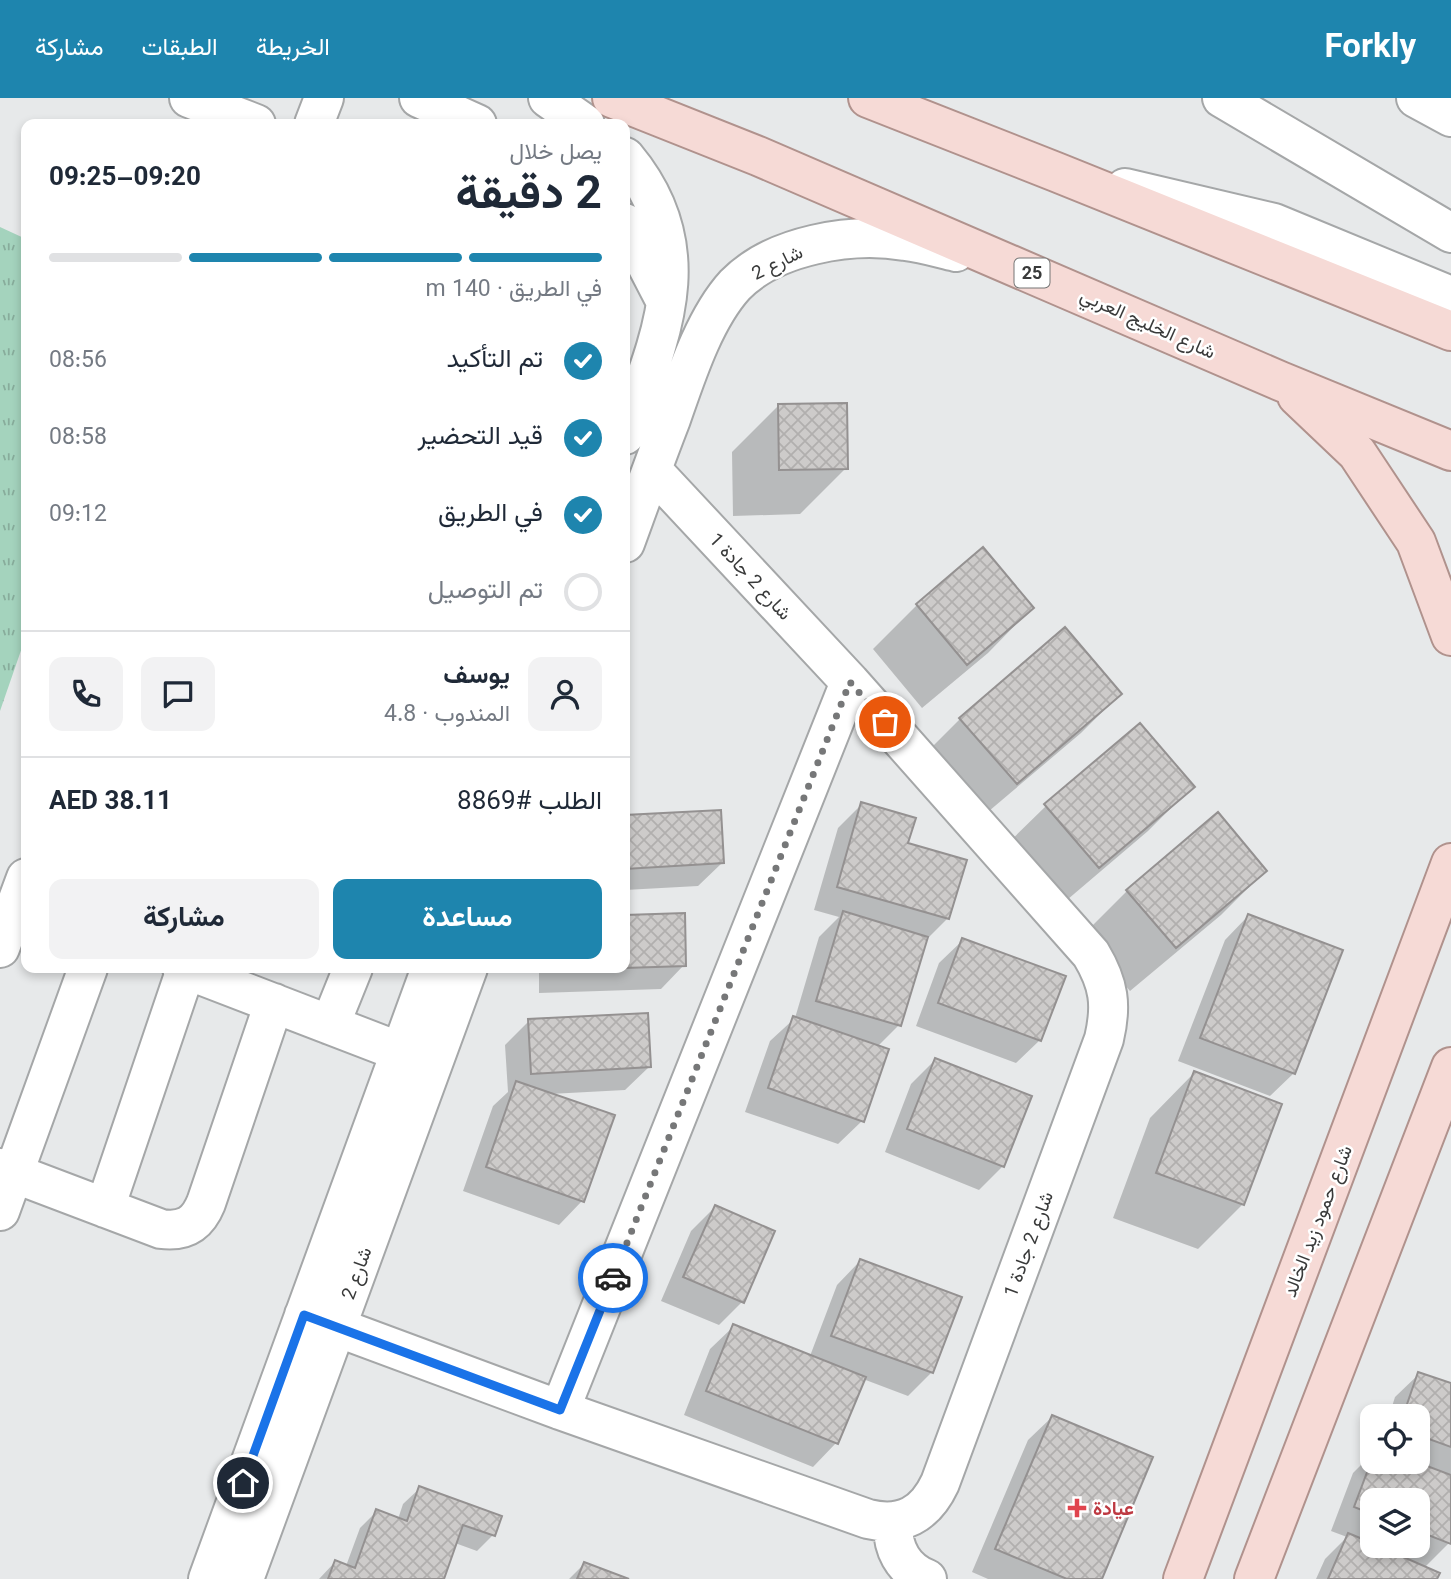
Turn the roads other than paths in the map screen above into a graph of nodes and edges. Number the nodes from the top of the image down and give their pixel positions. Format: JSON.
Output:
{"nodes":[{"id":1,"x":189,"y":98,"type":"edge"},
{"id":2,"x":324,"y":98,"type":"edge"},
{"id":3,"x":419,"y":98,"type":"edge"},
{"id":4,"x":548,"y":98,"type":"edge"},
{"id":5,"x":612,"y":98,"type":"edge"},
{"id":6,"x":868,"y":98,"type":"edge"},
{"id":7,"x":1222,"y":98,"type":"edge"},
{"id":8,"x":1416,"y":98,"type":"edge"},
{"id":9,"x":1451,"y":117,"type":"edge"},
{"id":10,"x":243,"y":119,"type":"edge"},
{"id":11,"x":316,"y":119,"type":"edge"},
{"id":12,"x":466,"y":119,"type":"edge"},
{"id":13,"x":578,"y":119,"type":"edge"},
{"id":14,"x":630,"y":163,"type":"edge"},
{"id":15,"x":1056,"y":172,"type":"junction"},
{"id":16,"x":630,"y":233,"type":"edge"},
{"id":17,"x":1451,"y":233,"type":"edge"},
{"id":18,"x":1016,"y":266,"type":"junction"},
{"id":19,"x":1451,"y":296,"type":"edge"},
{"id":20,"x":666,"y":302,"type":"junction"},
{"id":21,"x":1451,"y":331,"type":"edge"},
{"id":22,"x":1280,"y":380,"type":"junction"},
{"id":23,"x":630,"y":421,"type":"edge"},
{"id":24,"x":1451,"y":450,"type":"edge"},
{"id":25,"x":640,"y":483,"type":"edge"},
{"id":26,"x":630,"y":523,"type":"edge"},
{"id":27,"x":1451,"y":636,"type":"edge"},
{"id":28,"x":850,"y":682,"type":"junction"},
{"id":29,"x":1451,"y":863,"type":"edge"},
{"id":30,"x":21,"y":901,"type":"edge"},
{"id":31,"x":0,"y":948,"type":"edge"},
{"id":32,"x":86,"y":973,"type":"edge"},
{"id":33,"x":183,"y":973,"type":"edge"},
{"id":34,"x":195,"y":973,"type":"edge"},
{"id":35,"x":351,"y":973,"type":"edge"},
{"id":36,"x":429,"y":973,"type":"edge"},
{"id":37,"x":465,"y":973,"type":"edge"},
{"id":38,"x":274,"y":1003,"type":"junction"},
{"id":39,"x":330,"y":1024,"type":"junction"},
{"id":40,"x":416,"y":1058,"type":"junction"},
{"id":41,"x":1451,"y":1067,"type":"edge"},
{"id":42,"x":7,"y":1171,"type":"edge"},
{"id":43,"x":105,"y":1208,"type":"junction"},
{"id":44,"x":0,"y":1211,"type":"edge"},
{"id":45,"x":320,"y":1321,"type":"junction"},
{"id":46,"x":560,"y":1410,"type":"junction"},
{"id":47,"x":903,"y":1559,"type":"edge"},
{"id":48,"x":208,"y":1579,"type":"edge"},
{"id":49,"x":244,"y":1579,"type":"edge"},
{"id":50,"x":1183,"y":1579,"type":"edge"},
{"id":51,"x":1254,"y":1579,"type":"edge"}],
"edges":[{"from":1,"to":10,"type":"street"},
{"from":2,"to":11,"type":"street"},
{"from":3,"to":12,"type":"street"},
{"from":4,"to":13,"type":"street"},
{"from":5,"to":18,"type":"main road","name":"شارع الخليج العربي","number":"25"},
{"from":6,"to":15,"type":"main road"},
{"from":7,"to":17,"type":"street"},
{"from":8,"to":9,"type":"street"},
{"from":14,"to":20,"type":"street"},
{"from":15,"to":19,"type":"street"},
{"from":15,"to":21,"type":"main road"},
{"from":16,"to":20,"type":"street"},
{"from":18,"to":22,"type":"main road","name":"شارع الخليج العربي","number":"25"},
{"from":18,"to":25,"type":"street","name":"شارع 2"},
{"from":20,"to":23,"type":"street"},
{"from":22,"to":24,"type":"main road","name":"شارع الخليج العربي","number":"25"},
{"from":22,"to":27,"type":"main road"},
{"from":25,"to":26,"type":"street","name":"شارع 2"},
{"from":25,"to":28,"type":"street","name":"شارع 2 جادة 1"},
{"from":28,"to":46,"type":"street"},
{"from":28,"to":47,"type":"street","name":"شارع 2 جادة 1"},
{"from":29,"to":50,"type":"main road","name":"شارع حمود زيد الخالد"},
{"from":30,"to":31,"type":"street"},
{"from":32,"to":42,"type":"street"},
{"from":33,"to":43,"type":"street"},
{"from":34,"to":38,"type":"street"},
{"from":35,"to":39,"type":"street"},
{"from":36,"to":40,"type":"street","name":"شارع 2"},
{"from":37,"to":40,"type":"street","name":"شارع 2"},
{"from":38,"to":39,"type":"street"},
{"from":38,"to":43,"type":"street"},
{"from":39,"to":40,"type":"street"},
{"from":40,"to":45,"type":"street","name":"شارع 2"},
{"from":41,"to":51,"type":"main road"},
{"from":42,"to":43,"type":"street"},
{"from":42,"to":44,"type":"street"},
{"from":45,"to":46,"type":"street","name":"شارع 2 جادة 1"},
{"from":45,"to":48,"type":"street","name":"شارع 2"},
{"from":45,"to":49,"type":"street","name":"شارع 2"},
{"from":46,"to":47,"type":"street","name":"شارع 2 جادة 1"}]}
